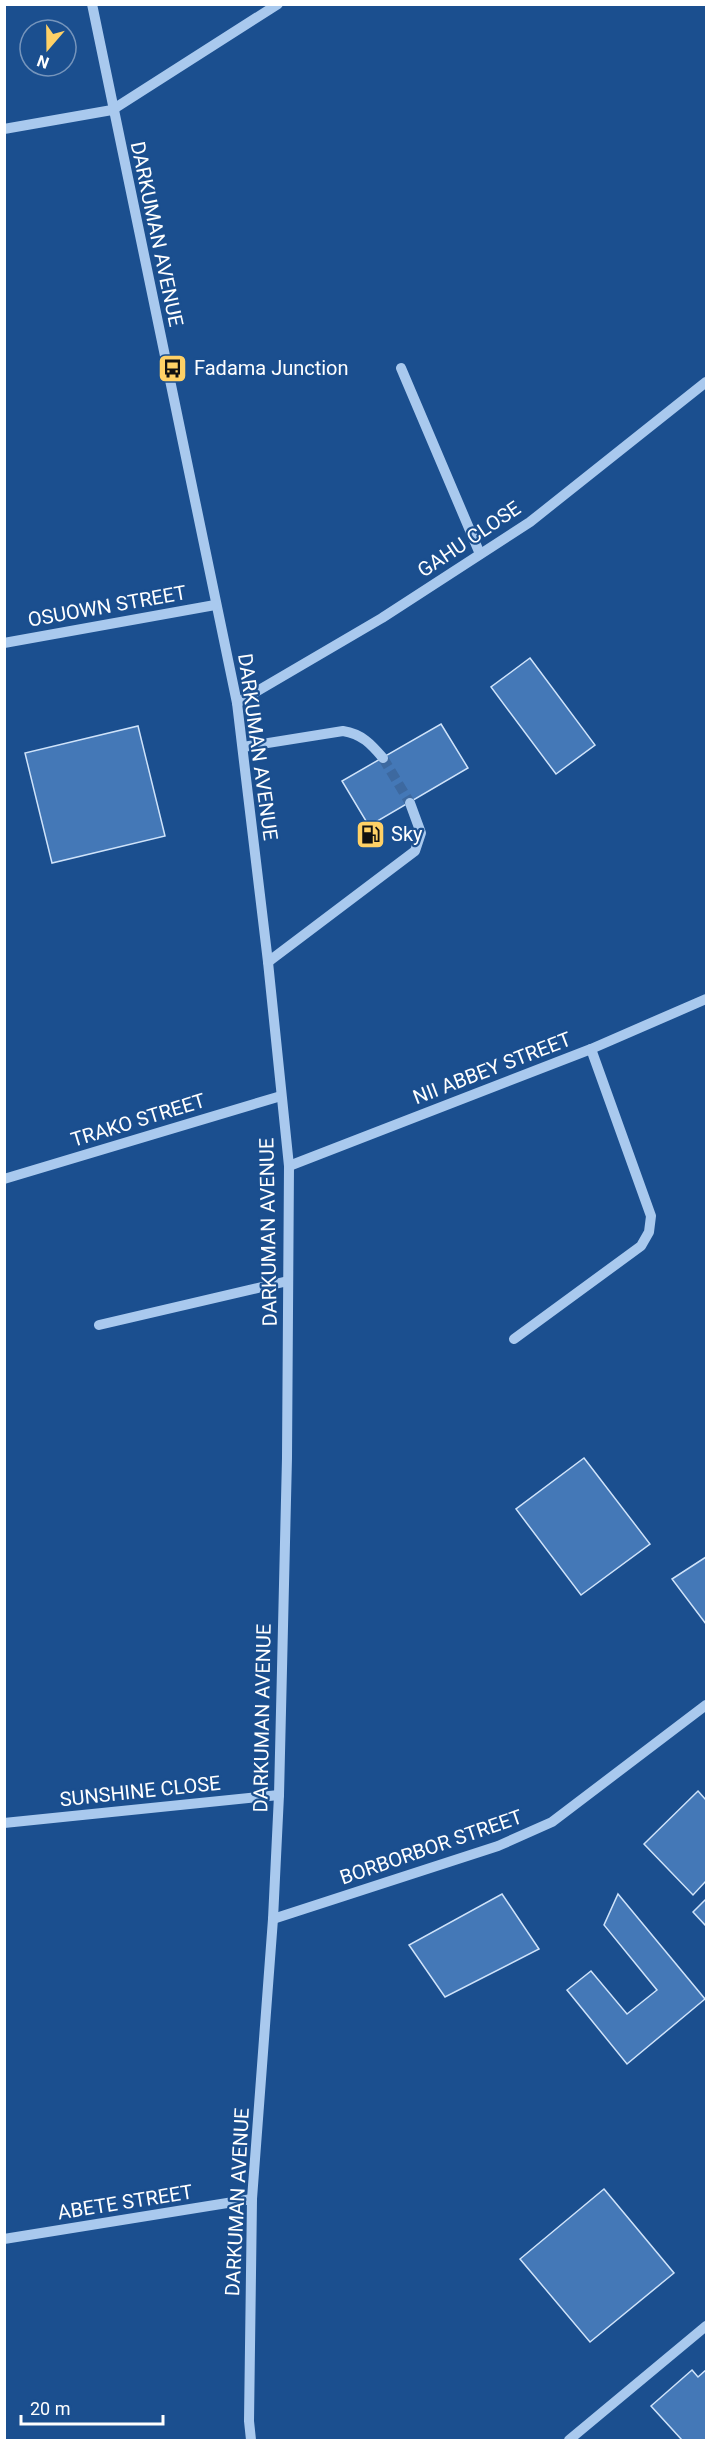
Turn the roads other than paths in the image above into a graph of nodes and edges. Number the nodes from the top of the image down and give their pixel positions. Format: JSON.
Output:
{"nodes":[{"id":1,"x":92,"y":4,"type":"edge"},
{"id":2,"x":278,"y":4,"type":"edge"},
{"id":3,"x":112,"y":110,"type":"junction"},
{"id":4,"x":4,"y":129,"type":"edge"},
{"id":5,"x":401,"y":368,"type":"dead end"},
{"id":6,"x":706,"y":382,"type":"edge"},
{"id":7,"x":480,"y":554,"type":"junction"},
{"id":8,"x":216,"y":605,"type":"junction"},
{"id":9,"x":4,"y":643,"type":"edge"},
{"id":10,"x":237,"y":703,"type":"junction"},
{"id":11,"x":243,"y":747,"type":"junction"},
{"id":12,"x":383,"y":758,"type":"tunnel mouth"},
{"id":13,"x":410,"y":802,"type":"tunnel mouth"},
{"id":14,"x":268,"y":962,"type":"junction"},
{"id":15,"x":706,"y":999,"type":"edge"},
{"id":16,"x":591,"y":1049,"type":"junction"},
{"id":17,"x":281,"y":1096,"type":"junction"},
{"id":18,"x":289,"y":1166,"type":"junction"},
{"id":19,"x":4,"y":1179,"type":"edge"},
{"id":20,"x":288,"y":1281,"type":"junction"},
{"id":21,"x":99,"y":1325,"type":"dead end"},
{"id":22,"x":514,"y":1340,"type":"dead end"},
{"id":23,"x":706,"y":1705,"type":"edge"},
{"id":24,"x":279,"y":1795,"type":"junction"},
{"id":25,"x":4,"y":1823,"type":"edge"},
{"id":26,"x":273,"y":1919,"type":"junction"},
{"id":27,"x":252,"y":2199,"type":"junction"},
{"id":28,"x":4,"y":2239,"type":"edge"},
{"id":29,"x":706,"y":2326,"type":"edge"},
{"id":30,"x":250,"y":2440,"type":"edge"},
{"id":31,"x":569,"y":2440,"type":"edge"}],
"edges":[{"from":1,"to":3,"type":"street","name":"DARKUMAN AVENUE"},
{"from":2,"to":3,"type":"street"},
{"from":3,"to":4,"type":"street"},
{"from":3,"to":8,"type":"street","name":"DARKUMAN AVENUE"},
{"from":5,"to":7,"type":"street"},
{"from":6,"to":7,"type":"street","name":"GAHU CLOSE"},
{"from":7,"to":10,"type":"street","name":"GAHU CLOSE"},
{"from":8,"to":9,"type":"street","name":"OSUOWN STREET"},
{"from":8,"to":10,"type":"street","name":"DARKUMAN AVENUE"},
{"from":10,"to":11,"type":"street","name":"DARKUMAN AVENUE"},
{"from":11,"to":12,"type":"street"},
{"from":11,"to":14,"type":"street","name":"DARKUMAN AVENUE"},
{"from":13,"to":14,"type":"street"},
{"from":14,"to":17,"type":"street","name":"DARKUMAN AVENUE"},
{"from":15,"to":16,"type":"street","name":"NII ABBEY STREET"},
{"from":16,"to":18,"type":"street","name":"NII ABBEY STREET"},
{"from":16,"to":22,"type":"street"},
{"from":17,"to":18,"type":"street","name":"DARKUMAN AVENUE"},
{"from":17,"to":19,"type":"street","name":"TRAKO STREET"},
{"from":18,"to":20,"type":"street","name":"DARKUMAN AVENUE"},
{"from":20,"to":21,"type":"street"},
{"from":20,"to":24,"type":"street","name":"DARKUMAN AVENUE"},
{"from":23,"to":26,"type":"street","name":"BORBORBOR STREET"},
{"from":24,"to":25,"type":"street","name":"SUNSHINE CLOSE"},
{"from":24,"to":26,"type":"street","name":"DARKUMAN AVENUE"},
{"from":26,"to":27,"type":"street","name":"DARKUMAN AVENUE"},
{"from":27,"to":28,"type":"street","name":"ABETE STREET"},
{"from":27,"to":30,"type":"street","name":"DARKUMAN AVENUE"},
{"from":29,"to":31,"type":"street"}]}
